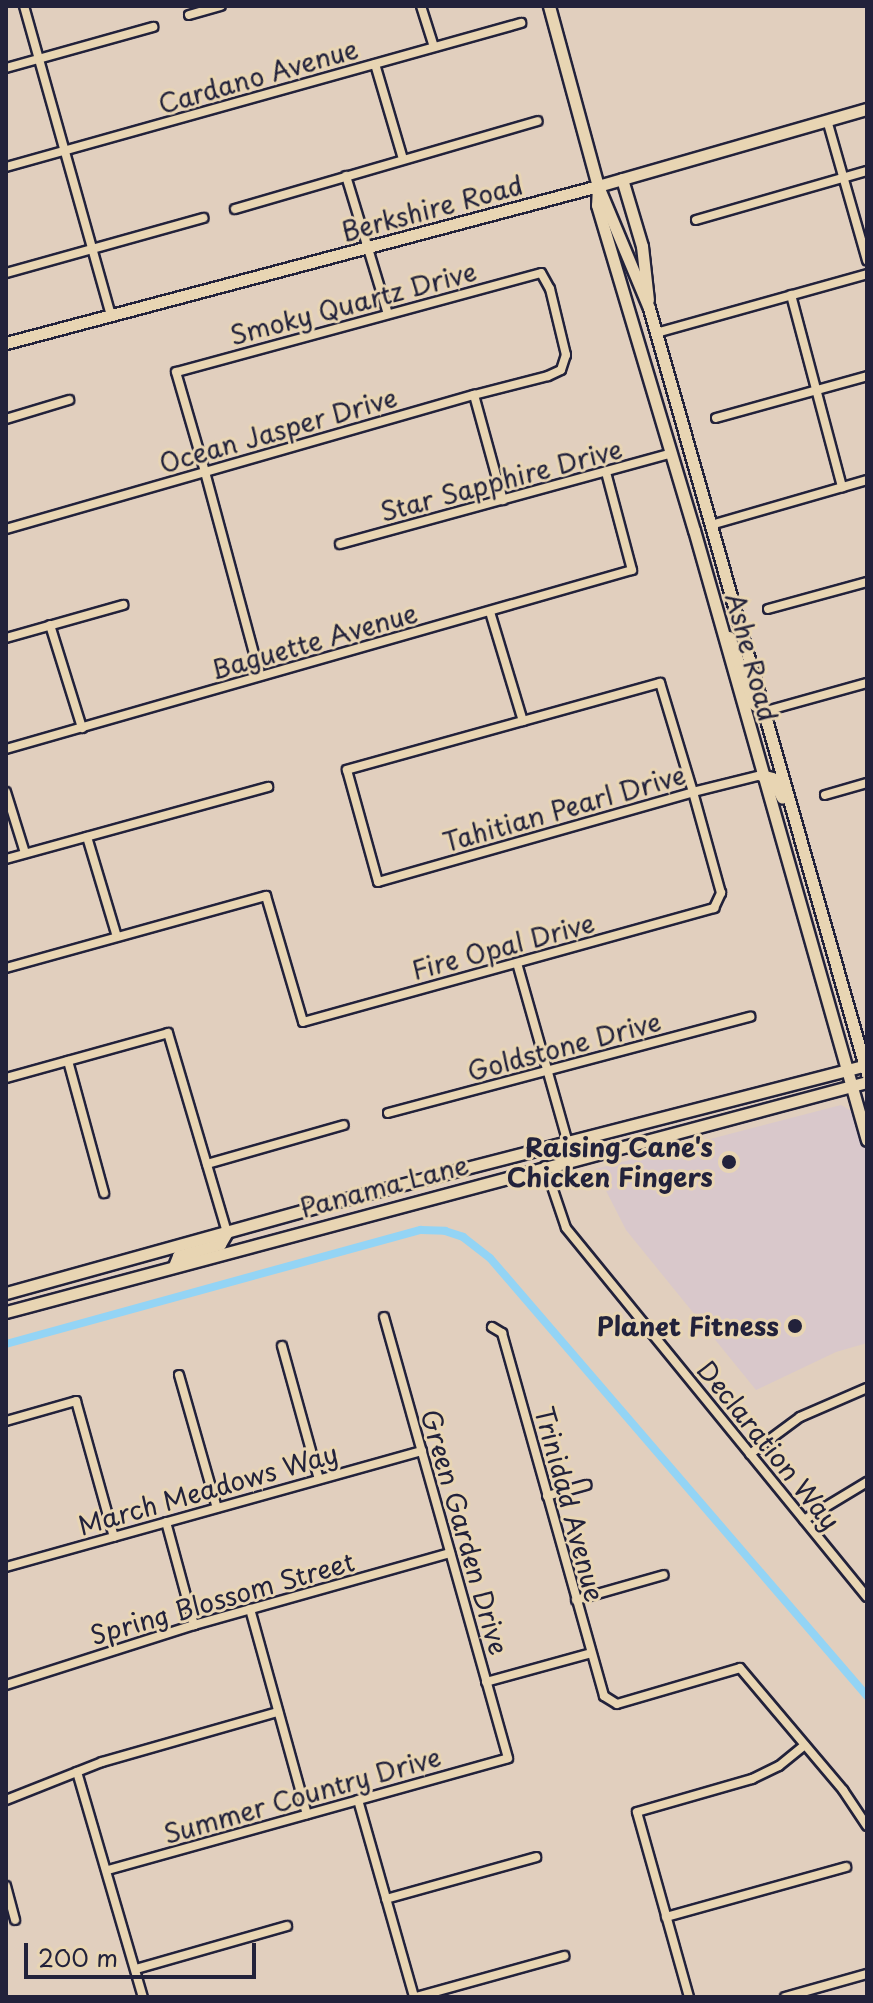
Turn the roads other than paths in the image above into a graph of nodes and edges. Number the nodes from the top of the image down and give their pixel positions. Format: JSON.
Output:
{"nodes":[{"id":1,"x":24,"y":6,"type":"edge"},
{"id":2,"x":221,"y":6,"type":"edge"},
{"id":3,"x":421,"y":6,"type":"edge"},
{"id":4,"x":549,"y":6,"type":"edge"},
{"id":5,"x":189,"y":15,"type":"dead end"},
{"id":6,"x":521,"y":23,"type":"dead end"},
{"id":7,"x":153,"y":27,"type":"dead end"},
{"id":8,"x":434,"y":47,"type":"junction"},
{"id":9,"x":38,"y":59,"type":"junction"},
{"id":10,"x":375,"y":64,"type":"junction"},
{"id":11,"x":6,"y":68,"type":"edge"},
{"id":12,"x":867,"y":109,"type":"edge"},
{"id":13,"x":827,"y":120,"type":"junction"},
{"id":14,"x":537,"y":121,"type":"dead end"},
{"id":15,"x":65,"y":151,"type":"junction"},
{"id":16,"x":403,"y":159,"type":"junction"},
{"id":17,"x":6,"y":167,"type":"edge"},
{"id":18,"x":867,"y":171,"type":"edge"},
{"id":19,"x":346,"y":176,"type":"junction"},
{"id":20,"x":843,"y":178,"type":"junction"},
{"id":21,"x":622,"y":179,"type":"junction"},
{"id":22,"x":598,"y":186,"type":"junction"},
{"id":23,"x":235,"y":209,"type":"dead end"},
{"id":24,"x":203,"y":218,"type":"dead end"},
{"id":25,"x":696,"y":220,"type":"dead end"},
{"id":26,"x":368,"y":248,"type":"junction"},
{"id":27,"x":92,"y":249,"type":"junction"},
{"id":28,"x":867,"y":260,"type":"edge"},
{"id":29,"x":6,"y":273,"type":"edge"},
{"id":30,"x":867,"y":274,"type":"edge"},
{"id":31,"x":791,"y":295,"type":"junction"},
{"id":32,"x":649,"y":308,"type":"junction"},
{"id":33,"x":388,"y":314,"type":"junction"},
{"id":34,"x":111,"y":316,"type":"junction"},
{"id":35,"x":656,"y":333,"type":"junction"},
{"id":36,"x":6,"y":343,"type":"edge"},
{"id":37,"x":561,"y":370,"type":"joint"},
{"id":38,"x":867,"y":376,"type":"edge"},
{"id":39,"x":817,"y":390,"type":"junction"},
{"id":40,"x":474,"y":395,"type":"junction"},
{"id":41,"x":69,"y":400,"type":"dead end"},
{"id":42,"x":716,"y":418,"type":"dead end"},
{"id":43,"x":6,"y":419,"type":"edge"},
{"id":44,"x":672,"y":453,"type":"junction"},
{"id":45,"x":205,"y":472,"type":"junction"},
{"id":46,"x":606,"y":472,"type":"junction"},
{"id":47,"x":867,"y":480,"type":"edge"},
{"id":48,"x":842,"y":487,"type":"junction"},
{"id":49,"x":503,"y":500,"type":"junction"},
{"id":50,"x":711,"y":525,"type":"junction"},
{"id":51,"x":6,"y":529,"type":"edge"},
{"id":52,"x":340,"y":544,"type":"dead end"},
{"id":53,"x":867,"y":582,"type":"edge"},
{"id":54,"x":123,"y":605,"type":"dead end"},
{"id":55,"x":768,"y":609,"type":"dead end"},
{"id":56,"x":490,"y":612,"type":"junction"},
{"id":57,"x":720,"y":623,"type":"junction"},
{"id":58,"x":50,"y":625,"type":"junction"},
{"id":59,"x":6,"y":638,"type":"edge"},
{"id":60,"x":260,"y":676,"type":"junction"},
{"id":61,"x":867,"y":683,"type":"edge"},
{"id":62,"x":766,"y":711,"type":"junction"},
{"id":63,"x":523,"y":721,"type":"junction"},
{"id":64,"x":82,"y":728,"type":"junction"},
{"id":65,"x":6,"y":749,"type":"edge"},
{"id":66,"x":761,"y":775,"type":"junction"},
{"id":67,"x":867,"y":783,"type":"edge"},
{"id":68,"x":268,"y":787,"type":"dead end"},
{"id":69,"x":6,"y":792,"type":"edge"},
{"id":70,"x":693,"y":792,"type":"junction"},
{"id":71,"x":825,"y":795,"type":"dead end"},
{"id":72,"x":87,"y":837,"type":"junction"},
{"id":73,"x":802,"y":845,"type":"junction"},
{"id":74,"x":784,"y":850,"type":"junction"},
{"id":75,"x":25,"y":853,"type":"junction"},
{"id":76,"x":6,"y":859,"type":"edge"},
{"id":77,"x":825,"y":923,"type":"junction"},
{"id":78,"x":117,"y":937,"type":"junction"},
{"id":79,"x":517,"y":963,"type":"junction"},
{"id":80,"x":6,"y":968,"type":"edge"},
{"id":81,"x":750,"y":1017,"type":"dead end"},
{"id":82,"x":68,"y":1061,"type":"junction"},
{"id":83,"x":866,"y":1068,"type":"edge"},
{"id":84,"x":548,"y":1070,"type":"junction"},
{"id":85,"x":847,"y":1070,"type":"junction"},
{"id":86,"x":6,"y":1078,"type":"edge"},
{"id":87,"x":867,"y":1082,"type":"edge"},
{"id":88,"x":851,"y":1087,"type":"junction"},
{"id":89,"x":388,"y":1113,"type":"dead end"},
{"id":90,"x":344,"y":1125,"type":"dead end"},
{"id":91,"x":867,"y":1140,"type":"edge"},
{"id":92,"x":568,"y":1143,"type":"junction"},
{"id":93,"x":207,"y":1164,"type":"junction"},
{"id":94,"x":545,"y":1166,"type":"junction"},
{"id":95,"x":104,"y":1193,"type":"dead end"},
{"id":96,"x":227,"y":1232,"type":"junction"},
{"id":97,"x":174,"y":1266,"type":"junction"},
{"id":98,"x":6,"y":1293,"type":"edge"},
{"id":99,"x":6,"y":1312,"type":"edge"},
{"id":100,"x":384,"y":1317,"type":"dead end"},
{"id":101,"x":492,"y":1327,"type":"dead end"},
{"id":102,"x":282,"y":1346,"type":"dead end"},
{"id":103,"x":179,"y":1375,"type":"dead end"},
{"id":104,"x":867,"y":1388,"type":"edge"},
{"id":105,"x":6,"y":1421,"type":"edge"},
{"id":106,"x":422,"y":1451,"type":"junction"},
{"id":107,"x":750,"y":1454,"type":"junction"},
{"id":108,"x":319,"y":1479,"type":"junction"},
{"id":109,"x":867,"y":1482,"type":"edge"},
{"id":110,"x":586,"y":1485,"type":"dead end"},
{"id":111,"x":547,"y":1496,"type":"junction"},
{"id":112,"x":217,"y":1508,"type":"junction"},
{"id":113,"x":804,"y":1520,"type":"junction"},
{"id":114,"x":166,"y":1522,"type":"junction"},
{"id":115,"x":114,"y":1537,"type":"junction"},
{"id":116,"x":450,"y":1553,"type":"junction"},
{"id":117,"x":6,"y":1566,"type":"edge"},
{"id":118,"x":664,"y":1575,"type":"dead end"},
{"id":119,"x":865,"y":1590,"type":"edge"},
{"id":120,"x":576,"y":1600,"type":"junction"},
{"id":121,"x":250,"y":1609,"type":"junction"},
{"id":122,"x":194,"y":1625,"type":"junction"},
{"id":123,"x":591,"y":1653,"type":"junction"},
{"id":124,"x":486,"y":1682,"type":"junction"},
{"id":125,"x":6,"y":1685,"type":"edge"},
{"id":126,"x":278,"y":1712,"type":"junction"},
{"id":127,"x":805,"y":1745,"type":"junction"},
{"id":128,"x":508,"y":1758,"type":"joint"},
{"id":129,"x":77,"y":1772,"type":"junction"},
{"id":130,"x":6,"y":1800,"type":"edge"},
{"id":131,"x":358,"y":1800,"type":"junction"},
{"id":132,"x":307,"y":1814,"type":"junction"},
{"id":133,"x":867,"y":1826,"type":"edge"},
{"id":134,"x":536,"y":1857,"type":"dead end"},
{"id":135,"x":846,"y":1867,"type":"dead end"},
{"id":136,"x":108,"y":1870,"type":"junction"},
{"id":137,"x":6,"y":1886,"type":"edge"},
{"id":138,"x":386,"y":1899,"type":"junction"},
{"id":139,"x":666,"y":1917,"type":"junction"},
{"id":140,"x":15,"y":1920,"type":"dead end"},
{"id":141,"x":287,"y":1926,"type":"dead end"},
{"id":142,"x":564,"y":1956,"type":"dead end"},
{"id":143,"x":136,"y":1969,"type":"junction"},
{"id":144,"x":867,"y":1974,"type":"edge"},
{"id":145,"x":143,"y":1997,"type":"edge"},
{"id":146,"x":415,"y":1997,"type":"edge"},
{"id":147,"x":689,"y":1997,"type":"edge"},
{"id":148,"x":785,"y":1997,"type":"edge"}],
"edges":[{"from":1,"to":9,"type":"street"},
{"from":2,"to":5,"type":"street"},
{"from":3,"to":8,"type":"street"},
{"from":4,"to":22,"type":"main road","name":"Ashe Road"},
{"from":6,"to":8,"type":"street","name":"Cardano Avenue"},
{"from":7,"to":9,"type":"street"},
{"from":8,"to":10,"type":"street","name":"Cardano Avenue"},
{"from":9,"to":11,"type":"street"},
{"from":9,"to":15,"type":"street"},
{"from":10,"to":15,"type":"street","name":"Cardano Avenue"},
{"from":10,"to":16,"type":"street"},
{"from":12,"to":13,"type":"main road","name":"Berkshire Road"},
{"from":13,"to":20,"type":"street"},
{"from":13,"to":21,"type":"main road","name":"Berkshire Road"},
{"from":14,"to":16,"type":"street"},
{"from":15,"to":17,"type":"street","name":"Cardano Avenue"},
{"from":15,"to":27,"type":"street"},
{"from":16,"to":19,"type":"street"},
{"from":18,"to":20,"type":"street"},
{"from":19,"to":23,"type":"street"},
{"from":19,"to":26,"type":"street"},
{"from":20,"to":25,"type":"street"},
{"from":20,"to":28,"type":"street"},
{"from":21,"to":22,"type":"main road","name":"Berkshire Road"},
{"from":21,"to":32,"type":"main road"},
{"from":22,"to":26,"type":"main road","name":"Berkshire Road"},
{"from":22,"to":32,"type":"main road","name":"Ashe Road"},
{"from":22,"to":44,"type":"main road","name":"Ashe Road"},
{"from":24,"to":27,"type":"street"},
{"from":26,"to":33,"type":"street"},
{"from":26,"to":34,"type":"main road","name":"Berkshire Road"},
{"from":27,"to":29,"type":"street"},
{"from":27,"to":34,"type":"street"},
{"from":30,"to":31,"type":"street"},
{"from":31,"to":35,"type":"street"},
{"from":31,"to":39,"type":"street"},
{"from":32,"to":35,"type":"main road","name":"Ashe Road"},
{"from":33,"to":37,"type":"street","name":"Smoky Quartz Drive"},
{"from":33,"to":45,"type":"street","name":"Smoky Quartz Drive"},
{"from":34,"to":36,"type":"main road","name":"Berkshire Road"},
{"from":35,"to":50,"type":"main road","name":"Ashe Road"},
{"from":37,"to":40,"type":"street","name":"Ocean Jasper Drive"},
{"from":38,"to":39,"type":"street"},
{"from":39,"to":42,"type":"street"},
{"from":39,"to":48,"type":"street"},
{"from":40,"to":45,"type":"street","name":"Ocean Jasper Drive"},
{"from":40,"to":49,"type":"street"},
{"from":41,"to":43,"type":"street"},
{"from":44,"to":46,"type":"street","name":"Star Sapphire Drive"},
{"from":44,"to":57,"type":"main road","name":"Ashe Road"},
{"from":45,"to":51,"type":"street","name":"Ocean Jasper Drive"},
{"from":45,"to":60,"type":"street"},
{"from":46,"to":49,"type":"street","name":"Star Sapphire Drive"},
{"from":46,"to":56,"type":"street","name":"Baguette Avenue"},
{"from":47,"to":48,"type":"street"},
{"from":48,"to":50,"type":"street"},
{"from":49,"to":52,"type":"street","name":"Star Sapphire Drive"},
{"from":50,"to":62,"type":"main road","name":"Ashe Road"},
{"from":53,"to":55,"type":"street"},
{"from":54,"to":58,"type":"street"},
{"from":56,"to":60,"type":"street","name":"Baguette Avenue"},
{"from":56,"to":63,"type":"street"},
{"from":57,"to":62,"type":"main road"},
{"from":57,"to":66,"type":"main road","name":"Ashe Road"},
{"from":58,"to":59,"type":"street"},
{"from":58,"to":64,"type":"street"},
{"from":60,"to":64,"type":"street","name":"Baguette Avenue"},
{"from":61,"to":62,"type":"street"},
{"from":62,"to":73,"type":"main road","name":"Ashe Road"},
{"from":63,"to":70,"type":"street"},
{"from":63,"to":70,"type":"street","name":"Tahitian Pearl Drive"},
{"from":64,"to":65,"type":"street","name":"Baguette Avenue"},
{"from":66,"to":70,"type":"street","name":"Tahitian Pearl Drive"},
{"from":66,"to":73,"type":"main road"},
{"from":66,"to":74,"type":"main road","name":"Ashe Road"},
{"from":67,"to":71,"type":"street"},
{"from":68,"to":72,"type":"street"},
{"from":69,"to":75,"type":"street"},
{"from":70,"to":79,"type":"street","name":"Fire Opal Drive"},
{"from":72,"to":75,"type":"street"},
{"from":72,"to":78,"type":"street"},
{"from":73,"to":77,"type":"main road","name":"Ashe Road"},
{"from":74,"to":77,"type":"main road"},
{"from":74,"to":85,"type":"main road","name":"Ashe Road"},
{"from":75,"to":76,"type":"street"},
{"from":77,"to":83,"type":"main road","name":"Ashe Road"},
{"from":78,"to":79,"type":"street","name":"Fire Opal Drive"},
{"from":78,"to":80,"type":"street"},
{"from":79,"to":84,"type":"street"},
{"from":81,"to":84,"type":"street","name":"Goldstone Drive"},
{"from":82,"to":86,"type":"street"},
{"from":82,"to":93,"type":"street"},
{"from":82,"to":95,"type":"street"},
{"from":83,"to":85,"type":"main road","name":"Panama Lane"},
{"from":84,"to":89,"type":"street","name":"Goldstone Drive"},
{"from":84,"to":92,"type":"street"},
{"from":85,"to":88,"type":"main road","name":"Ashe Road"},
{"from":85,"to":92,"type":"main road","name":"Panama Lane"},
{"from":87,"to":88,"type":"main road","name":"Panama Lane"},
{"from":88,"to":91,"type":"main road","name":"Ashe Road"},
{"from":88,"to":94,"type":"main road","name":"Panama Lane"},
{"from":90,"to":93,"type":"street"},
{"from":92,"to":94,"type":"main road"},
{"from":92,"to":96,"type":"main road","name":"Panama Lane"},
{"from":93,"to":96,"type":"street"},
{"from":94,"to":97,"type":"main road","name":"Panama Lane"},
{"from":94,"to":107,"type":"street","name":"Declaration Way"},
{"from":96,"to":97,"type":"main road"},
{"from":96,"to":98,"type":"main road","name":"Panama Lane"},
{"from":97,"to":99,"type":"main road","name":"Panama Lane"},
{"from":100,"to":106,"type":"street","name":"Green Garden Drive"},
{"from":101,"to":111,"type":"street","name":"Trinidad Avenue"},
{"from":102,"to":108,"type":"street"},
{"from":103,"to":112,"type":"street"},
{"from":104,"to":107,"type":"street"},
{"from":105,"to":115,"type":"street"},
{"from":106,"to":108,"type":"street","name":"March Meadows Way"},
{"from":106,"to":116,"type":"street","name":"Green Garden Drive"},
{"from":107,"to":113,"type":"street","name":"Declaration Way"},
{"from":108,"to":112,"type":"street","name":"March Meadows Way"},
{"from":109,"to":113,"type":"street"},
{"from":110,"to":111,"type":"street"},
{"from":111,"to":120,"type":"street","name":"Trinidad Avenue"},
{"from":112,"to":114,"type":"street","name":"March Meadows Way"},
{"from":113,"to":119,"type":"street","name":"Declaration Way"},
{"from":114,"to":115,"type":"street","name":"March Meadows Way"},
{"from":114,"to":122,"type":"street"},
{"from":115,"to":117,"type":"street","name":"March Meadows Way"},
{"from":116,"to":121,"type":"street","name":"Spring Blossom Street"},
{"from":116,"to":124,"type":"street","name":"Green Garden Drive"},
{"from":118,"to":120,"type":"street"},
{"from":120,"to":123,"type":"street","name":"Trinidad Avenue"},
{"from":121,"to":122,"type":"street","name":"Spring Blossom Street"},
{"from":121,"to":126,"type":"street"},
{"from":122,"to":125,"type":"street","name":"Spring Blossom Street"},
{"from":123,"to":124,"type":"street"},
{"from":123,"to":127,"type":"street","name":"Trinidad Avenue"},
{"from":124,"to":128,"type":"street","name":"Green Garden Drive"},
{"from":126,"to":129,"type":"street"},
{"from":126,"to":132,"type":"street"},
{"from":127,"to":133,"type":"street"},
{"from":127,"to":139,"type":"street"},
{"from":128,"to":131,"type":"street","name":"Summer Country Drive"},
{"from":129,"to":130,"type":"street"},
{"from":129,"to":136,"type":"street"},
{"from":131,"to":132,"type":"street","name":"Summer Country Drive"},
{"from":131,"to":138,"type":"street"},
{"from":132,"to":136,"type":"street","name":"Summer Country Drive"},
{"from":134,"to":138,"type":"street"},
{"from":135,"to":139,"type":"street"},
{"from":136,"to":143,"type":"street"},
{"from":137,"to":140,"type":"street"},
{"from":138,"to":146,"type":"street"},
{"from":139,"to":147,"type":"street"},
{"from":141,"to":143,"type":"street"},
{"from":142,"to":146,"type":"street"},
{"from":143,"to":145,"type":"street"},
{"from":144,"to":148,"type":"street"}]}
